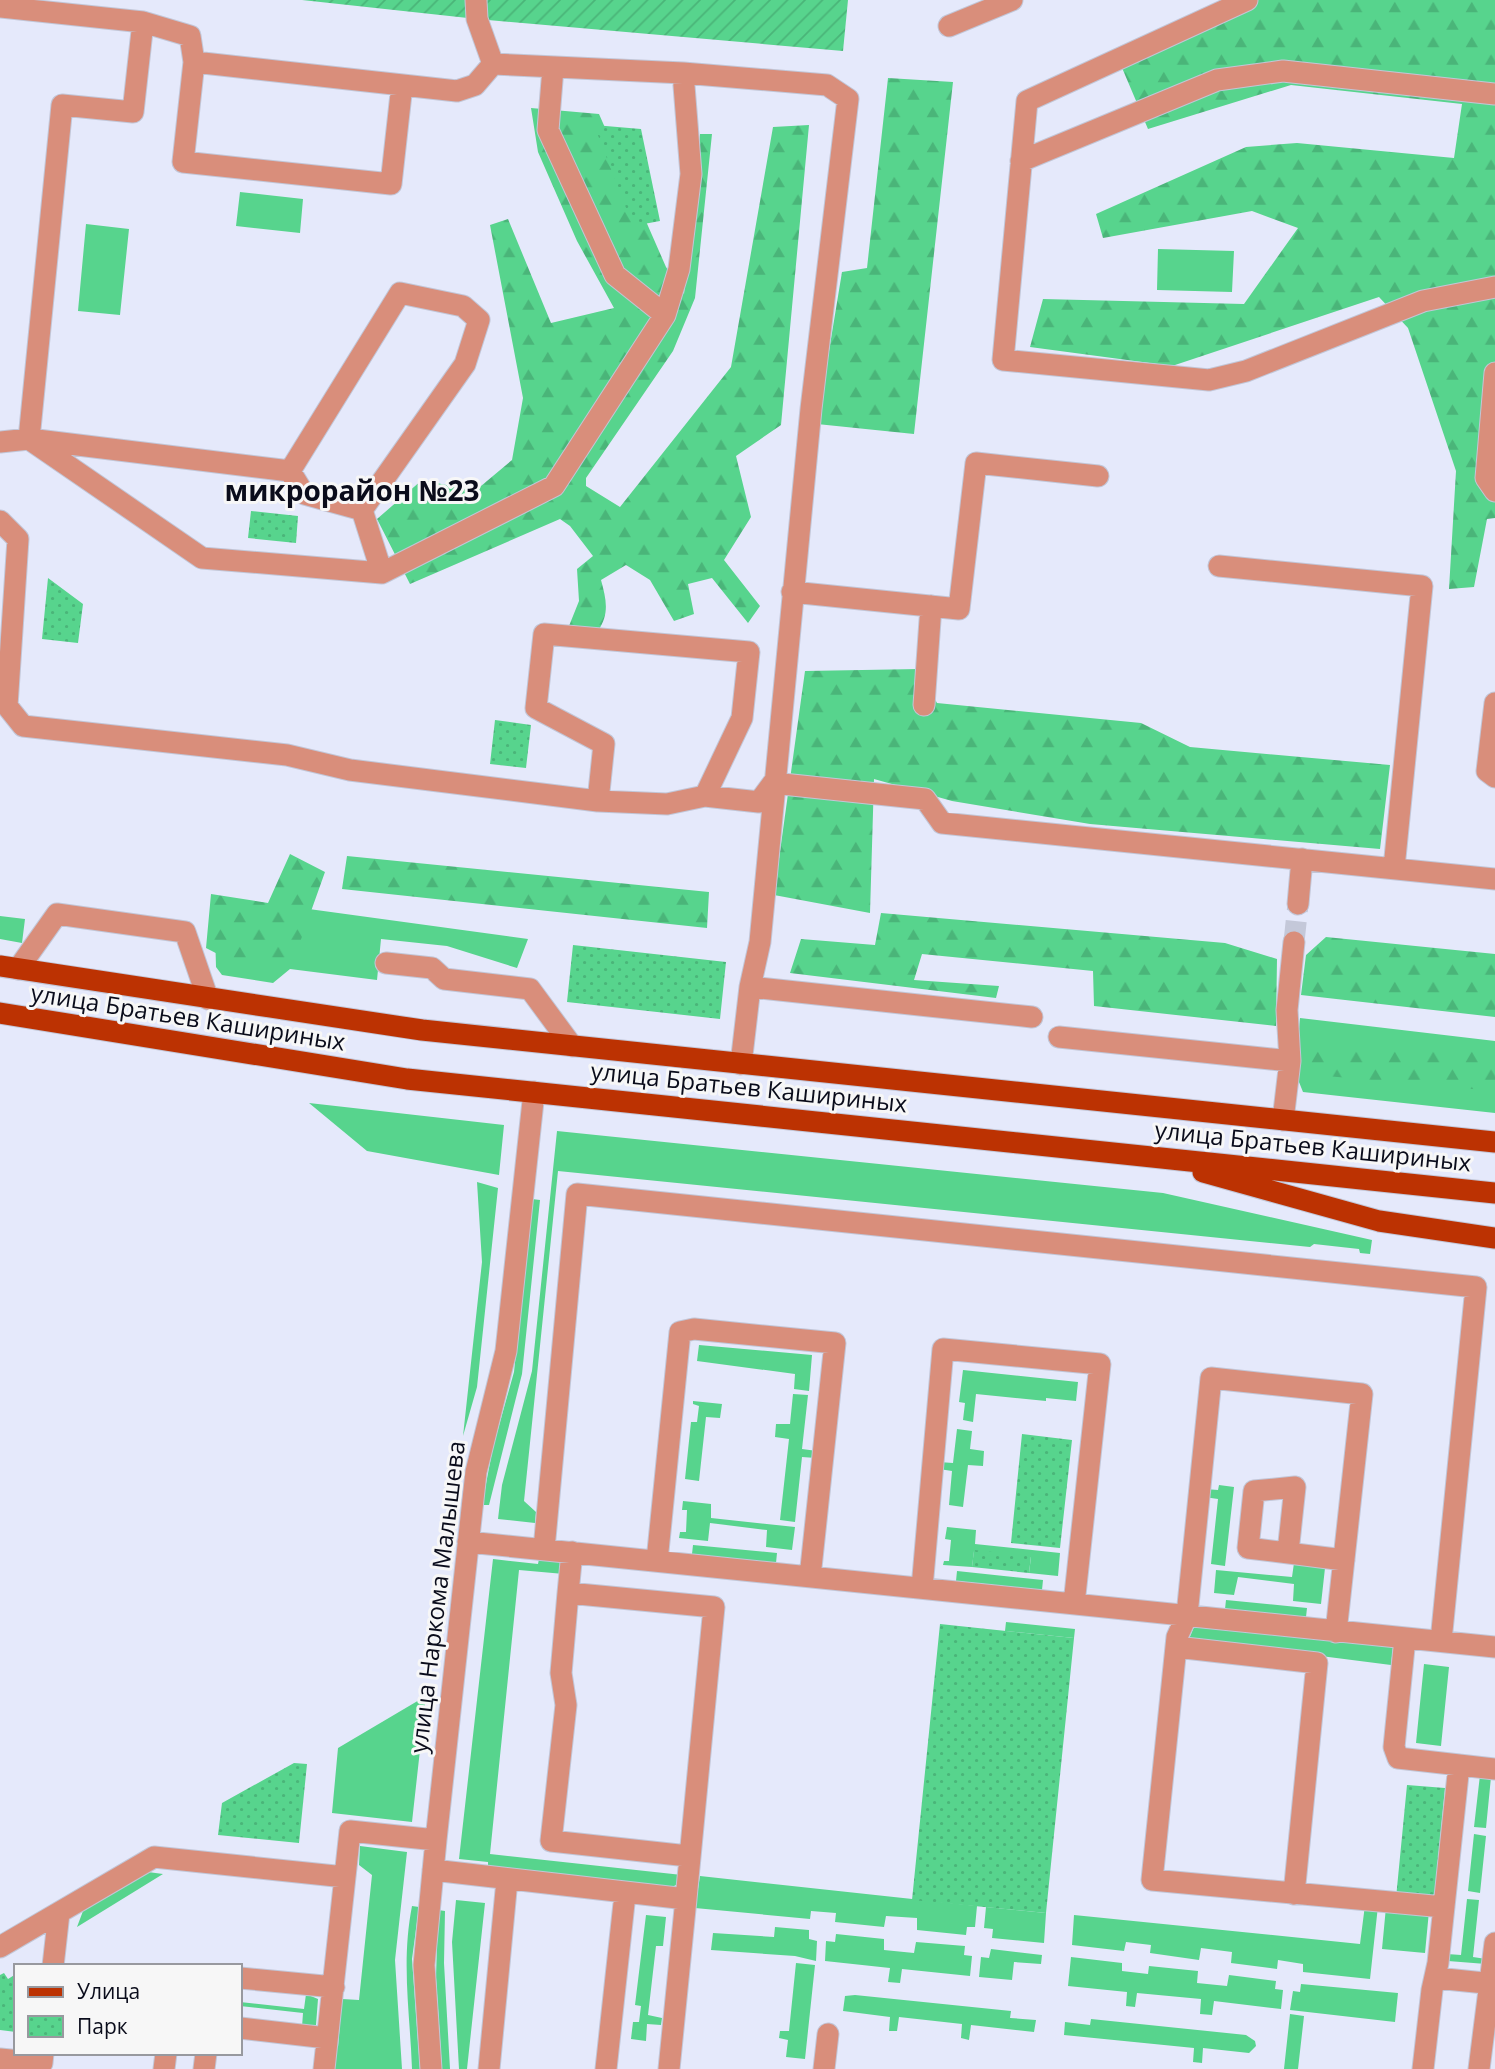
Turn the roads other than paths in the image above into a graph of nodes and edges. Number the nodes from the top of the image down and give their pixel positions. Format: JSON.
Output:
{"nodes":[{"id":1,"x":476,"y":0,"type":"edge"},
{"id":2,"x":1012,"y":0,"type":"edge"},
{"id":3,"x":1247,"y":0,"type":"edge"},
{"id":4,"x":0,"y":7,"type":"edge"},
{"id":5,"x":143,"y":22,"type":"junction"},
{"id":6,"x":949,"y":26,"type":"dead end"},
{"id":7,"x":194,"y":62,"type":"junction"},
{"id":8,"x":494,"y":64,"type":"junction"},
{"id":9,"x":553,"y":68,"type":"junction"},
{"id":10,"x":683,"y":73,"type":"junction"},
{"id":11,"x":402,"y":85,"type":"junction"},
{"id":12,"x":1495,"y":94,"type":"edge"},
{"id":13,"x":1021,"y":162,"type":"junction"},
{"id":14,"x":1495,"y":287,"type":"edge"},
{"id":15,"x":665,"y":315,"type":"junction"},
{"id":16,"x":1495,"y":373,"type":"edge"},
{"id":17,"x":29,"y":439,"type":"junction"},
{"id":18,"x":0,"y":442,"type":"edge"},
{"id":19,"x":290,"y":471,"type":"junction"},
{"id":20,"x":1098,"y":476,"type":"dead end"},
{"id":21,"x":1495,"y":491,"type":"edge"},
{"id":22,"x":362,"y":510,"type":"junction"},
{"id":23,"x":0,"y":522,"type":"edge"},
{"id":24,"x":1219,"y":566,"type":"dead end"},
{"id":25,"x":382,"y":573,"type":"junction"},
{"id":26,"x":792,"y":592,"type":"junction"},
{"id":27,"x":932,"y":606,"type":"junction"},
{"id":28,"x":1495,"y":704,"type":"edge"},
{"id":29,"x":924,"y":705,"type":"dead end"},
{"id":30,"x":4,"y":706,"type":"edge"},
{"id":31,"x":1495,"y":777,"type":"edge"},
{"id":32,"x":774,"y":783,"type":"junction"},
{"id":33,"x":705,"y":796,"type":"junction"},
{"id":34,"x":598,"y":801,"type":"junction"},
{"id":35,"x":1302,"y":859,"type":"junction"},
{"id":36,"x":1394,"y":868,"type":"junction"},
{"id":37,"x":1495,"y":879,"type":"edge"},
{"id":38,"x":1298,"y":904,"type":"tunnel mouth"},
{"id":39,"x":1294,"y":942,"type":"tunnel mouth"},
{"id":40,"x":386,"y":962,"type":"dead end"},
{"id":41,"x":9,"y":967,"type":"edge"},
{"id":42,"x":750,"y":987,"type":"junction"},
{"id":43,"x":208,"y":999,"type":"junction"},
{"id":44,"x":0,"y":1013,"type":"edge"},
{"id":45,"x":1032,"y":1017,"type":"dead end"},
{"id":46,"x":1059,"y":1037,"type":"dead end"},
{"id":47,"x":572,"y":1046,"type":"junction"},
{"id":48,"x":1290,"y":1061,"type":"junction"},
{"id":49,"x":741,"y":1064,"type":"junction"},
{"id":50,"x":534,"y":1092,"type":"junction"},
{"id":51,"x":1283,"y":1120,"type":"junction"},
{"id":52,"x":1495,"y":1142,"type":"edge"},
{"id":53,"x":1147,"y":1156,"type":"junction"},
{"id":54,"x":1495,"y":1193,"type":"edge"},
{"id":55,"x":1495,"y":1238,"type":"edge"},
{"id":56,"x":468,"y":1542,"type":"junction"},
{"id":57,"x":544,"y":1549,"type":"junction"},
{"id":58,"x":572,"y":1552,"type":"junction"},
{"id":59,"x":1288,"y":1552,"type":"dead end"},
{"id":60,"x":1344,"y":1560,"type":"junction"},
{"id":61,"x":657,"y":1562,"type":"junction"},
{"id":62,"x":810,"y":1577,"type":"junction"},
{"id":63,"x":922,"y":1588,"type":"junction"},
{"id":64,"x":568,"y":1592,"type":"junction"},
{"id":65,"x":1074,"y":1604,"type":"junction"},
{"id":66,"x":1186,"y":1615,"type":"junction"},
{"id":67,"x":1336,"y":1632,"type":"junction"},
{"id":68,"x":1405,"y":1638,"type":"junction"},
{"id":69,"x":1441,"y":1641,"type":"junction"},
{"id":70,"x":1176,"y":1647,"type":"junction"},
{"id":71,"x":1495,"y":1647,"type":"edge"},
{"id":72,"x":1459,"y":1765,"type":"junction"},
{"id":73,"x":1495,"y":1769,"type":"edge"},
{"id":74,"x":436,"y":1840,"type":"junction"},
{"id":75,"x":688,"y":1856,"type":"junction"},
{"id":76,"x":433,"y":1870,"type":"junction"},
{"id":77,"x":345,"y":1877,"type":"junction"},
{"id":78,"x":507,"y":1880,"type":"junction"},
{"id":79,"x":625,"y":1894,"type":"junction"},
{"id":80,"x":1294,"y":1894,"type":"junction"},
{"id":81,"x":686,"y":1899,"type":"junction"},
{"id":82,"x":1444,"y":1907,"type":"junction"},
{"id":83,"x":59,"y":1913,"type":"junction"},
{"id":84,"x":1495,"y":1943,"type":"edge"},
{"id":85,"x":0,"y":1947,"type":"edge"},
{"id":86,"x":53,"y":1964,"type":"edge"},
{"id":87,"x":242,"y":1978,"type":"edge"},
{"id":88,"x":1436,"y":1978,"type":"junction"},
{"id":89,"x":1492,"y":1983,"type":"edge"},
{"id":90,"x":334,"y":1987,"type":"junction"},
{"id":91,"x":242,"y":2028,"type":"edge"},
{"id":92,"x":828,"y":2034,"type":"dead end"},
{"id":93,"x":327,"y":2038,"type":"junction"},
{"id":94,"x":43,"y":2055,"type":"edge"},
{"id":95,"x":0,"y":2059,"type":"edge"},
{"id":96,"x":324,"y":2069,"type":"edge"},
{"id":97,"x":431,"y":2069,"type":"edge"},
{"id":98,"x":489,"y":2069,"type":"edge"},
{"id":99,"x":606,"y":2069,"type":"edge"},
{"id":100,"x":670,"y":2069,"type":"edge"},
{"id":101,"x":824,"y":2069,"type":"edge"},
{"id":102,"x":1423,"y":2069,"type":"edge"},
{"id":103,"x":1479,"y":2069,"type":"edge"}],
"edges":[{"from":1,"to":8,"type":"street"},
{"from":2,"to":6,"type":"street"},
{"from":3,"to":13,"type":"street"},
{"from":4,"to":5,"type":"street"},
{"from":5,"to":7,"type":"street"},
{"from":5,"to":17,"type":"street"},
{"from":7,"to":11,"type":"street"},
{"from":7,"to":11,"type":"street"},
{"from":8,"to":9,"type":"street"},
{"from":8,"to":11,"type":"street"},
{"from":9,"to":10,"type":"street"},
{"from":9,"to":15,"type":"street"},
{"from":10,"to":15,"type":"street"},
{"from":10,"to":26,"type":"street"},
{"from":12,"to":13,"type":"street"},
{"from":13,"to":14,"type":"street"},
{"from":15,"to":25,"type":"street"},
{"from":16,"to":21,"type":"street"},
{"from":17,"to":18,"type":"street"},
{"from":17,"to":19,"type":"street"},
{"from":17,"to":25,"type":"street"},
{"from":19,"to":22,"type":"street"},
{"from":19,"to":22,"type":"street"},
{"from":20,"to":27,"type":"street"},
{"from":22,"to":25,"type":"street"},
{"from":23,"to":30,"type":"street"},
{"from":24,"to":36,"type":"street"},
{"from":26,"to":27,"type":"street"},
{"from":26,"to":32,"type":"street"},
{"from":27,"to":29,"type":"street"},
{"from":28,"to":31,"type":"street"},
{"from":30,"to":34,"type":"street"},
{"from":32,"to":33,"type":"street"},
{"from":32,"to":35,"type":"street"},
{"from":32,"to":42,"type":"street"},
{"from":33,"to":34,"type":"street"},
{"from":33,"to":34,"type":"street"},
{"from":35,"to":36,"type":"street"},
{"from":35,"to":38,"type":"street"},
{"from":36,"to":37,"type":"street"},
{"from":39,"to":48,"type":"street"},
{"from":40,"to":47,"type":"street"},
{"from":41,"to":43,"type":"main road","name":"улица Братьев Кашириных"},
{"from":41,"to":43,"type":"street"},
{"from":42,"to":45,"type":"street"},
{"from":42,"to":49,"type":"street"},
{"from":43,"to":47,"type":"main road","name":"улица Братьев Кашириных"},
{"from":44,"to":50,"type":"main road","name":"улица Братьев Кашириных"},
{"from":46,"to":48,"type":"street"},
{"from":47,"to":49,"type":"main road","name":"улица Братьев Кашириных"},
{"from":48,"to":51,"type":"street"},
{"from":49,"to":51,"type":"main road","name":"улица Братьев Кашириных"},
{"from":50,"to":53,"type":"main road","name":"улица Братьев Кашириных"},
{"from":50,"to":56,"type":"street","name":"улица Наркома Малышева"},
{"from":51,"to":52,"type":"main road","name":"улица Братьев Кашириных"},
{"from":53,"to":54,"type":"main road","name":"улица Братьев Кашириных"},
{"from":53,"to":55,"type":"main road"},
{"from":56,"to":57,"type":"street"},
{"from":56,"to":74,"type":"street","name":"улица Наркома Малышева"},
{"from":57,"to":58,"type":"street"},
{"from":57,"to":69,"type":"street"},
{"from":58,"to":61,"type":"street"},
{"from":58,"to":64,"type":"street"},
{"from":59,"to":60,"type":"street"},
{"from":60,"to":66,"type":"street"},
{"from":60,"to":67,"type":"street"},
{"from":61,"to":62,"type":"street"},
{"from":61,"to":62,"type":"street"},
{"from":62,"to":63,"type":"street"},
{"from":63,"to":65,"type":"street"},
{"from":63,"to":65,"type":"street"},
{"from":64,"to":75,"type":"street"},
{"from":64,"to":75,"type":"street"},
{"from":65,"to":66,"type":"street"},
{"from":66,"to":67,"type":"street"},
{"from":66,"to":70,"type":"street"},
{"from":67,"to":68,"type":"street"},
{"from":68,"to":69,"type":"street"},
{"from":68,"to":72,"type":"street"},
{"from":69,"to":71,"type":"street"},
{"from":70,"to":80,"type":"street"},
{"from":70,"to":80,"type":"street"},
{"from":72,"to":73,"type":"street"},
{"from":72,"to":82,"type":"street"},
{"from":74,"to":76,"type":"street","name":"улица Наркома Малышева"},
{"from":74,"to":77,"type":"street"},
{"from":75,"to":81,"type":"street"},
{"from":76,"to":78,"type":"street"},
{"from":76,"to":97,"type":"street","name":"улица Наркома Малышева"},
{"from":77,"to":83,"type":"street"},
{"from":77,"to":90,"type":"street"},
{"from":78,"to":79,"type":"street"},
{"from":78,"to":98,"type":"street"},
{"from":79,"to":81,"type":"street"},
{"from":79,"to":99,"type":"street"},
{"from":80,"to":82,"type":"street"},
{"from":81,"to":100,"type":"street"},
{"from":82,"to":88,"type":"street"},
{"from":83,"to":85,"type":"street"},
{"from":83,"to":86,"type":"street"},
{"from":84,"to":89,"type":"street"},
{"from":87,"to":90,"type":"street"},
{"from":88,"to":89,"type":"street"},
{"from":88,"to":102,"type":"street"},
{"from":89,"to":103,"type":"street"},
{"from":90,"to":93,"type":"street"},
{"from":91,"to":93,"type":"street"},
{"from":92,"to":101,"type":"street"},
{"from":93,"to":96,"type":"street"},
{"from":94,"to":95,"type":"street"}]}
